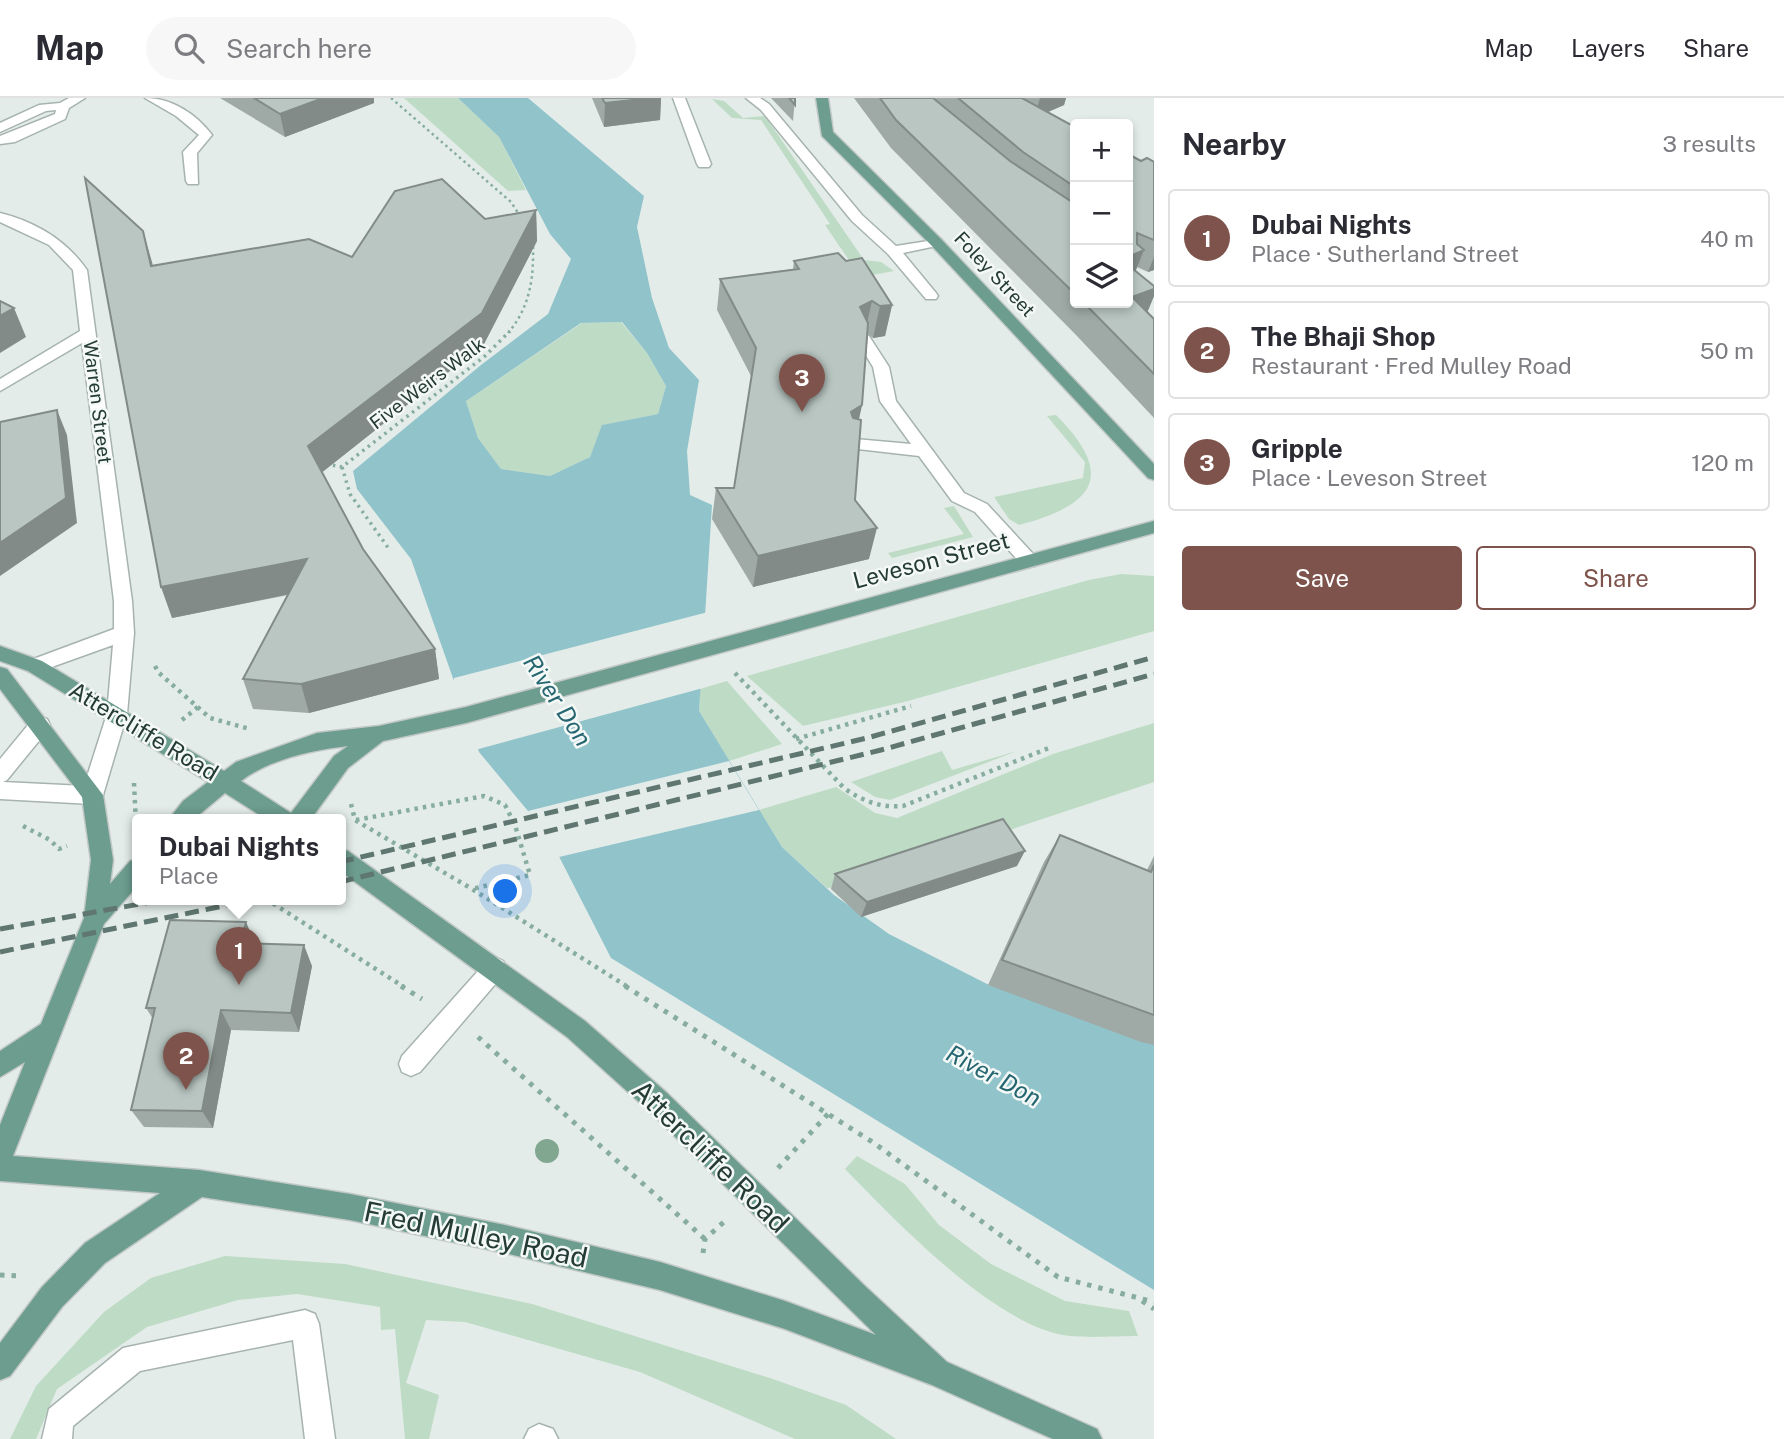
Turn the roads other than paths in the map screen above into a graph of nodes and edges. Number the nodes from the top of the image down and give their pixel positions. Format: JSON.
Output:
{"nodes":[{"id":1,"x":79,"y":98,"type":"edge"},
{"id":2,"x":151,"y":98,"type":"edge"},
{"id":3,"x":678,"y":98,"type":"edge"},
{"id":4,"x":752,"y":98,"type":"edge"},
{"id":5,"x":822,"y":98,"type":"edge"},
{"id":6,"x":63,"y":106,"type":"junction"},
{"id":7,"x":0,"y":128,"type":"edge"},
{"id":8,"x":0,"y":140,"type":"edge"},
{"id":9,"x":704,"y":164,"type":"dead end"},
{"id":10,"x":193,"y":181,"type":"dead end"},
{"id":11,"x":0,"y":217,"type":"edge"},
{"id":12,"x":936,"y":242,"type":"junction"},
{"id":13,"x":893,"y":251,"type":"junction"},
{"id":14,"x":931,"y":296,"type":"dead end"},
{"id":15,"x":89,"y":332,"type":"junction"},
{"id":16,"x":864,"y":339,"type":"edge"},
{"id":17,"x":0,"y":386,"type":"edge"},
{"id":18,"x":855,"y":444,"type":"edge"},
{"id":19,"x":925,"y":451,"type":"junction"},
{"id":20,"x":1154,"y":474,"type":"edge"},
{"id":21,"x":1154,"y":527,"type":"edge"},
{"id":22,"x":1030,"y":561,"type":"junction"},
{"id":23,"x":124,"y":633,"type":"junction"},
{"id":24,"x":0,"y":653,"type":"edge"},
{"id":25,"x":35,"y":666,"type":"junction"},
{"id":26,"x":0,"y":674,"type":"edge"},
{"id":27,"x":117,"y":714,"type":"junction"},
{"id":28,"x":40,"y":725,"type":"junction"},
{"id":29,"x":379,"y":734,"type":"junction"},
{"id":30,"x":0,"y":774,"type":"edge"},
{"id":31,"x":225,"y":780,"type":"junction"},
{"id":32,"x":0,"y":790,"type":"edge"},
{"id":33,"x":92,"y":795,"type":"junction"},
{"id":34,"x":186,"y":814,"type":"edge"},
{"id":35,"x":276,"y":814,"type":"edge"},
{"id":36,"x":303,"y":814,"type":"edge"},
{"id":37,"x":346,"y":862,"type":"edge"},
{"id":38,"x":132,"y":875,"type":"edge"},
{"id":39,"x":95,"y":918,"type":"junction"},
{"id":40,"x":495,"y":968,"type":"junction"},
{"id":41,"x":48,"y":1033,"type":"junction"},
{"id":42,"x":411,"y":1064,"type":"dead end"},
{"id":43,"x":0,"y":1065,"type":"edge"},
{"id":44,"x":0,"y":1157,"type":"edge"},
{"id":45,"x":0,"y":1168,"type":"edge"},
{"id":46,"x":199,"y":1183,"type":"junction"},
{"id":47,"x":0,"y":1366,"type":"edge"},
{"id":48,"x":937,"y":1372,"type":"junction"},
{"id":49,"x":57,"y":1439,"type":"edge"},
{"id":50,"x":320,"y":1439,"type":"edge"},
{"id":51,"x":1087,"y":1439,"type":"edge"}],
"edges":[{"from":1,"to":6,"type":"street"},
{"from":2,"to":10,"type":"street"},
{"from":3,"to":9,"type":"street"},
{"from":4,"to":13,"type":"street"},
{"from":5,"to":12,"type":"main road","name":"Foley Street"},
{"from":6,"to":7,"type":"street"},
{"from":6,"to":8,"type":"street"},
{"from":11,"to":15,"type":"street","name":"Warren Street"},
{"from":12,"to":13,"type":"street"},
{"from":12,"to":20,"type":"main road","name":"Foley Street"},
{"from":13,"to":14,"type":"street"},
{"from":15,"to":17,"type":"street"},
{"from":15,"to":23,"type":"street","name":"Warren Street"},
{"from":16,"to":19,"type":"street"},
{"from":18,"to":19,"type":"street"},
{"from":19,"to":22,"type":"street"},
{"from":21,"to":22,"type":"main road","name":"Leveson Street"},
{"from":22,"to":29,"type":"main road","name":"Leveson Street"},
{"from":23,"to":25,"type":"street"},
{"from":23,"to":27,"type":"street","name":"Warren Street"},
{"from":24,"to":25,"type":"main road","name":"Attercliffe Road"},
{"from":25,"to":27,"type":"main road","name":"Attercliffe Road"},
{"from":26,"to":28,"type":"main road"},
{"from":27,"to":31,"type":"main road","name":"Attercliffe Road"},
{"from":27,"to":33,"type":"street","name":"Warren Street"},
{"from":28,"to":30,"type":"street"},
{"from":28,"to":33,"type":"main road"},
{"from":29,"to":31,"type":"main road"},
{"from":29,"to":36,"type":"main road"},
{"from":31,"to":34,"type":"main road"},
{"from":31,"to":35,"type":"main road","name":"Attercliffe Road"},
{"from":32,"to":33,"type":"street"},
{"from":33,"to":39,"type":"main road"},
{"from":37,"to":40,"type":"main road","name":"Attercliffe Road"},
{"from":38,"to":39,"type":"main road"},
{"from":39,"to":41,"type":"main road"},
{"from":40,"to":42,"type":"street"},
{"from":40,"to":48,"type":"main road","name":"Attercliffe Road"},
{"from":41,"to":43,"type":"main road"},
{"from":41,"to":44,"type":"main road"},
{"from":45,"to":46,"type":"main road","name":"Fred Mulley Road"},
{"from":46,"to":47,"type":"main road"},
{"from":46,"to":48,"type":"main road","name":"Fred Mulley Road"},
{"from":48,"to":51,"type":"main road","name":"Attercliffe Road"},
{"from":49,"to":50,"type":"street"}]}
